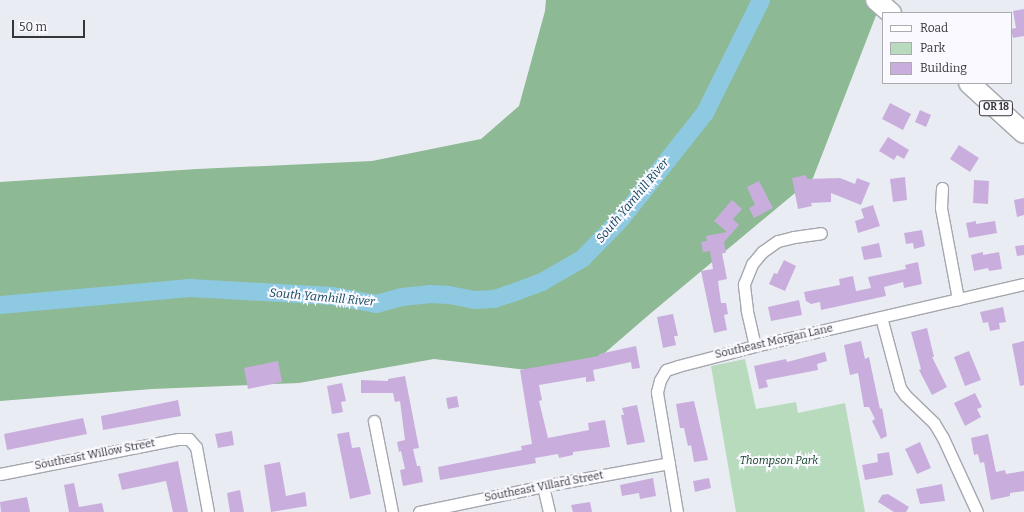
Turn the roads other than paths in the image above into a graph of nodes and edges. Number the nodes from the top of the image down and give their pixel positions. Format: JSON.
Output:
{"nodes":[{"id":1,"x":876,"y":0,"type":"edge"},
{"id":2,"x":890,"y":12,"type":"edge"},
{"id":3,"x":970,"y":84,"type":"edge"},
{"id":4,"x":1024,"y":133,"type":"edge"},
{"id":5,"x":942,"y":188,"type":"dead end"},
{"id":6,"x":821,"y":232,"type":"dead end"},
{"id":7,"x":1024,"y":284,"type":"edge"},
{"id":8,"x":958,"y":299,"type":"junction"},
{"id":9,"x":881,"y":317,"type":"junction"},
{"id":10,"x":755,"y":346,"type":"junction"},
{"id":11,"x":374,"y":421,"type":"dead end"},
{"id":12,"x":669,"y":463,"type":"junction"},
{"id":13,"x":0,"y":474,"type":"edge"},
{"id":14,"x":543,"y":486,"type":"junction"},
{"id":15,"x":208,"y":512,"type":"edge"},
{"id":16,"x":392,"y":512,"type":"edge"},
{"id":17,"x":419,"y":512,"type":"edge"},
{"id":18,"x":549,"y":512,"type":"edge"},
{"id":19,"x":677,"y":512,"type":"edge"},
{"id":20,"x":976,"y":512,"type":"edge"}],
"edges":[{"from":1,"to":2,"type":"highway"},
{"from":3,"to":4,"type":"highway","number":"OR 18"},
{"from":5,"to":8,"type":"street"},
{"from":6,"to":10,"type":"street"},
{"from":7,"to":8,"type":"street","name":"Southeast Morgan Lane"},
{"from":8,"to":9,"type":"street","name":"Southeast Morgan Lane"},
{"from":9,"to":10,"type":"street","name":"Southeast Morgan Lane"},
{"from":9,"to":20,"type":"street"},
{"from":10,"to":12,"type":"street","name":"Southeast Morgan Lane"},
{"from":11,"to":16,"type":"street"},
{"from":12,"to":14,"type":"street","name":"Southeast Villard Street"},
{"from":12,"to":19,"type":"street","name":"Southeast Morgan Lane"},
{"from":13,"to":15,"type":"street","name":"Southeast Willow Street"},
{"from":14,"to":17,"type":"street","name":"Southeast Villard Street"},
{"from":14,"to":18,"type":"street"}]}
